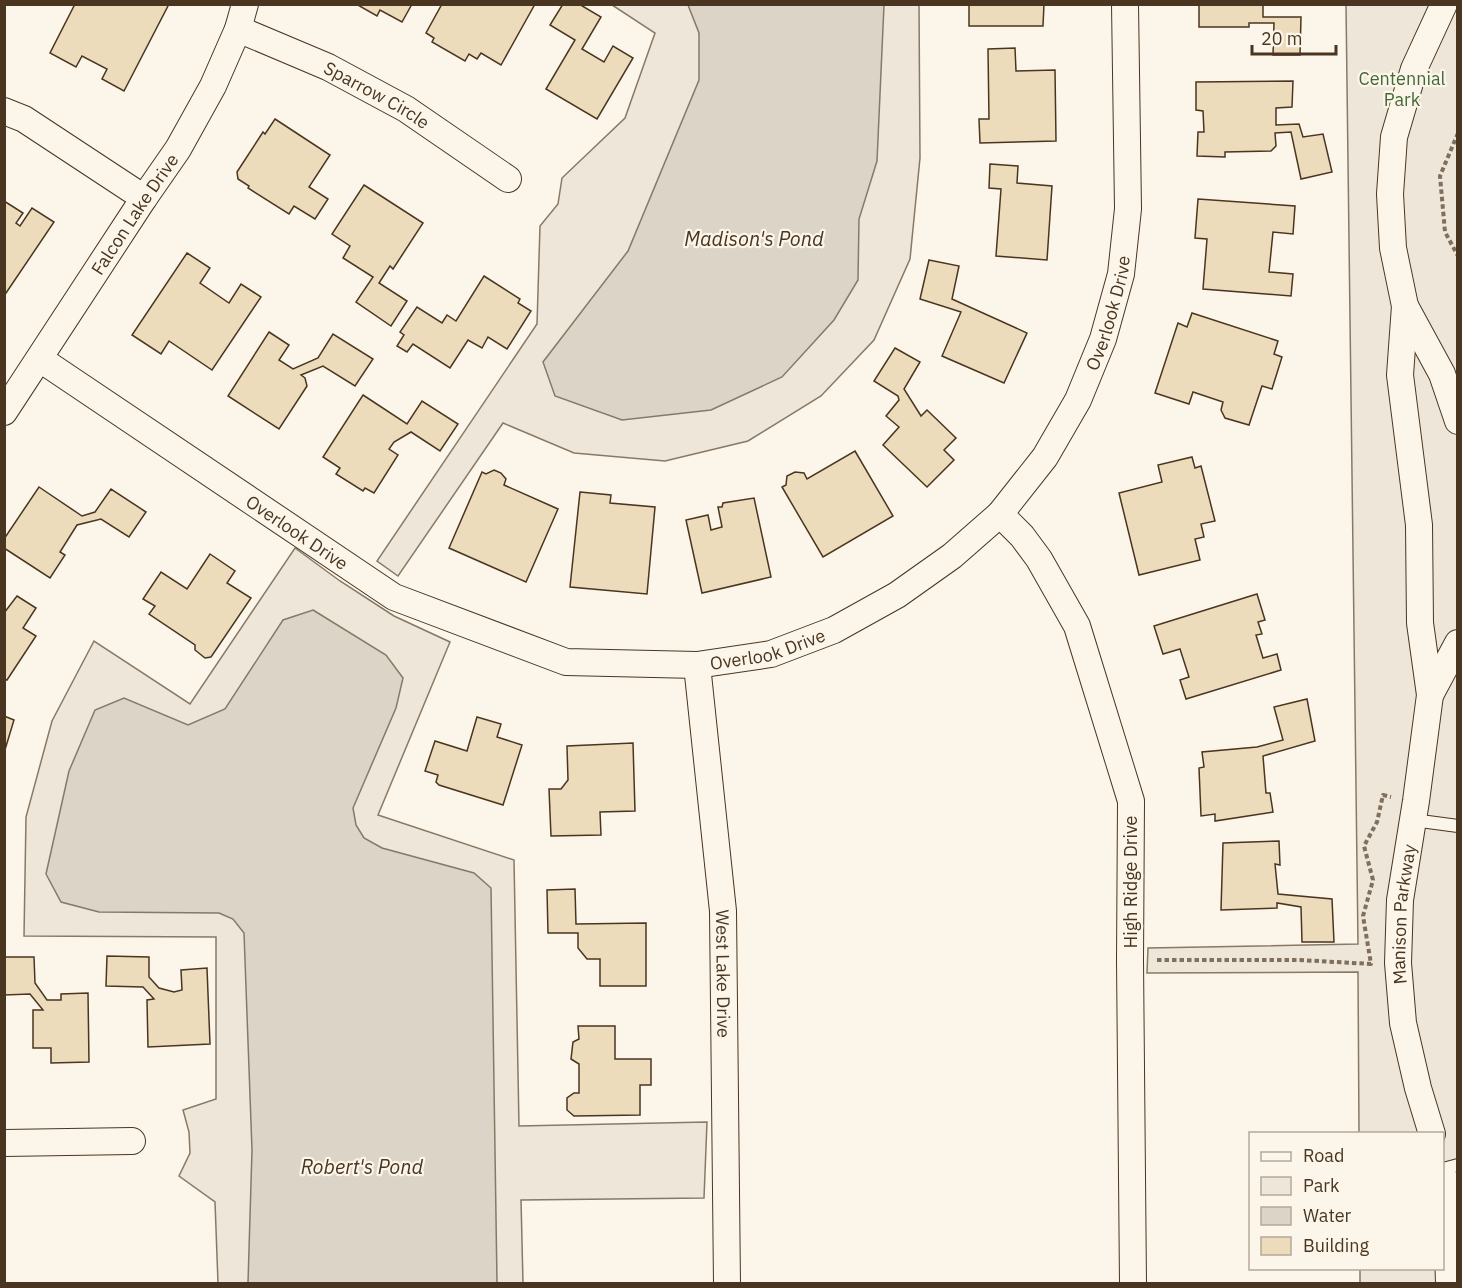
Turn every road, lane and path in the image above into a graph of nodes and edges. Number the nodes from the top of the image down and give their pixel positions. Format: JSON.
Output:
{"nodes":[{"id":1,"x":245,"y":4,"type":"edge"},
{"id":2,"x":1125,"y":4,"type":"edge"},
{"id":3,"x":1444,"y":4,"type":"edge"},
{"id":4,"x":238,"y":29,"type":"junction"},
{"id":5,"x":4,"y":111,"type":"edge"},
{"id":6,"x":1458,"y":133,"type":"edge"},
{"id":7,"x":508,"y":179,"type":"dead end"},
{"id":8,"x":144,"y":198,"type":"junction"},
{"id":9,"x":1458,"y":256,"type":"edge"},
{"id":10,"x":1405,"y":306,"type":"junction"},
{"id":11,"x":40,"y":359,"type":"junction"},
{"id":12,"x":4,"y":412,"type":"edge"},
{"id":13,"x":1458,"y":421,"type":"edge"},
{"id":14,"x":1000,"y":514,"type":"junction"},
{"id":15,"x":1458,"y":643,"type":"edge"},
{"id":16,"x":697,"y":665,"type":"junction"},
{"id":17,"x":1430,"y":695,"type":"junction"},
{"id":18,"x":1415,"y":811,"type":"junction"},
{"id":19,"x":1458,"y":826,"type":"edge"},
{"id":20,"x":1148,"y":960,"type":"dead end"},
{"id":21,"x":1431,"y":1132,"type":"edge"},
{"id":22,"x":132,"y":1141,"type":"dead end"},
{"id":23,"x":4,"y":1143,"type":"edge"},
{"id":24,"x":1447,"y":1171,"type":"edge"},
{"id":25,"x":1458,"y":1209,"type":"edge"},
{"id":26,"x":727,"y":1284,"type":"edge"},
{"id":27,"x":1133,"y":1284,"type":"edge"},
{"id":28,"x":1449,"y":1284,"type":"edge"}],
"edges":[{"from":1,"to":4,"type":"street","name":"Falcon Lake Drive"},
{"from":2,"to":14,"type":"street","name":"Overlook Drive"},
{"from":3,"to":10,"type":"street","name":"Manison Parkway"},
{"from":4,"to":7,"type":"street","name":"Sparrow Circle"},
{"from":4,"to":8,"type":"street","name":"Falcon Lake Drive"},
{"from":5,"to":8,"type":"street"},
{"from":6,"to":9,"type":"path"},
{"from":8,"to":11,"type":"street","name":"Falcon Lake Drive"},
{"from":10,"to":13,"type":"street","name":"Manison Parkway"},
{"from":10,"to":17,"type":"street","name":"Manison Parkway"},
{"from":11,"to":12,"type":"street","name":"Falcon Lake Drive"},
{"from":11,"to":16,"type":"street","name":"Overlook Drive"},
{"from":14,"to":16,"type":"street","name":"Overlook Drive"},
{"from":14,"to":27,"type":"street","name":"High Ridge Drive"},
{"from":15,"to":17,"type":"street","name":"Manison Parkway"},
{"from":16,"to":26,"type":"street","name":"West Lake Drive"},
{"from":17,"to":18,"type":"street","name":"Manison Parkway"},
{"from":18,"to":19,"type":"lane"},
{"from":18,"to":20,"type":"path"},
{"from":18,"to":21,"type":"street","name":"Manison Parkway"},
{"from":22,"to":23,"type":"street"},
{"from":24,"to":25,"type":"street"},
{"from":24,"to":28,"type":"street"}]}
